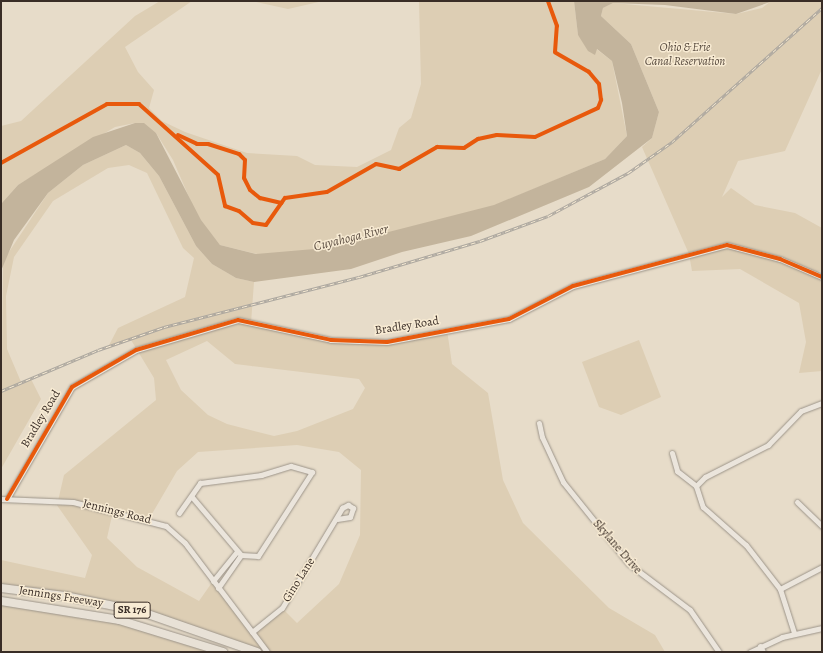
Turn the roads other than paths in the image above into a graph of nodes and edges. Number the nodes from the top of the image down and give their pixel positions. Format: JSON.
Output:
{"nodes":[{"id":1,"x":822,"y":277,"type":"edge"},
{"id":2,"x":822,"y":403,"type":"edge"},
{"id":3,"x":539,"y":423,"type":"dead end"},
{"id":4,"x":672,"y":452,"type":"dead end"},
{"id":5,"x":696,"y":486,"type":"junction"},
{"id":6,"x":192,"y":497,"type":"junction"},
{"id":7,"x":7,"y":498,"type":"junction"},
{"id":8,"x":1,"y":499,"type":"edge"},
{"id":9,"x":797,"y":502,"type":"dead end"},
{"id":10,"x":179,"y":513,"type":"dead end"},
{"id":11,"x":337,"y":518,"type":"dead end"},
{"id":12,"x":822,"y":526,"type":"edge"},
{"id":13,"x":239,"y":553,"type":"junction"},
{"id":14,"x":822,"y":568,"type":"edge"},
{"id":15,"x":213,"y":581,"type":"junction"},
{"id":16,"x":1,"y":588,"type":"edge"},
{"id":17,"x":218,"y":588,"type":"junction"},
{"id":18,"x":780,"y":589,"type":"junction"},
{"id":19,"x":1,"y":601,"type":"edge"},
{"id":20,"x":822,"y":628,"type":"edge"},
{"id":21,"x":794,"y":633,"type":"junction"},
{"id":22,"x":253,"y":634,"type":"junction"},
{"id":23,"x":760,"y":646,"type":"junction"},
{"id":24,"x":223,"y":652,"type":"edge"},
{"id":25,"x":257,"y":652,"type":"edge"},
{"id":26,"x":267,"y":652,"type":"edge"},
{"id":27,"x":719,"y":652,"type":"edge"},
{"id":28,"x":750,"y":652,"type":"edge"},
{"id":29,"x":763,"y":652,"type":"edge"}],
"edges":[{"from":1,"to":7,"type":"street","name":"Bradley Road"},
{"from":2,"to":5,"type":"street"},
{"from":3,"to":27,"type":"street","name":"Skylane Drive"},
{"from":4,"to":5,"type":"street"},
{"from":5,"to":18,"type":"street"},
{"from":6,"to":10,"type":"street"},
{"from":6,"to":13,"type":"street"},
{"from":6,"to":13,"type":"street"},
{"from":7,"to":8,"type":"street","name":"Jennings Road"},
{"from":7,"to":15,"type":"street","name":"Jennings Road"},
{"from":9,"to":12,"type":"street"},
{"from":11,"to":22,"type":"street","name":"Gino Lane"},
{"from":13,"to":15,"type":"street"},
{"from":13,"to":17,"type":"street"},
{"from":14,"to":18,"type":"street"},
{"from":15,"to":17,"type":"street","name":"Jennings Road"},
{"from":16,"to":25,"type":"highway","name":"Jennings Freeway","number":"SR 176"},
{"from":17,"to":22,"type":"street","name":"Jennings Road"},
{"from":18,"to":21,"type":"street"},
{"from":19,"to":24,"type":"highway","name":"Jennings Freeway","number":"SR 176"},
{"from":20,"to":21,"type":"street"},
{"from":21,"to":23,"type":"street"},
{"from":22,"to":26,"type":"street","name":"Jennings Road"},
{"from":23,"to":28,"type":"street"},
{"from":23,"to":29,"type":"street"}]}
